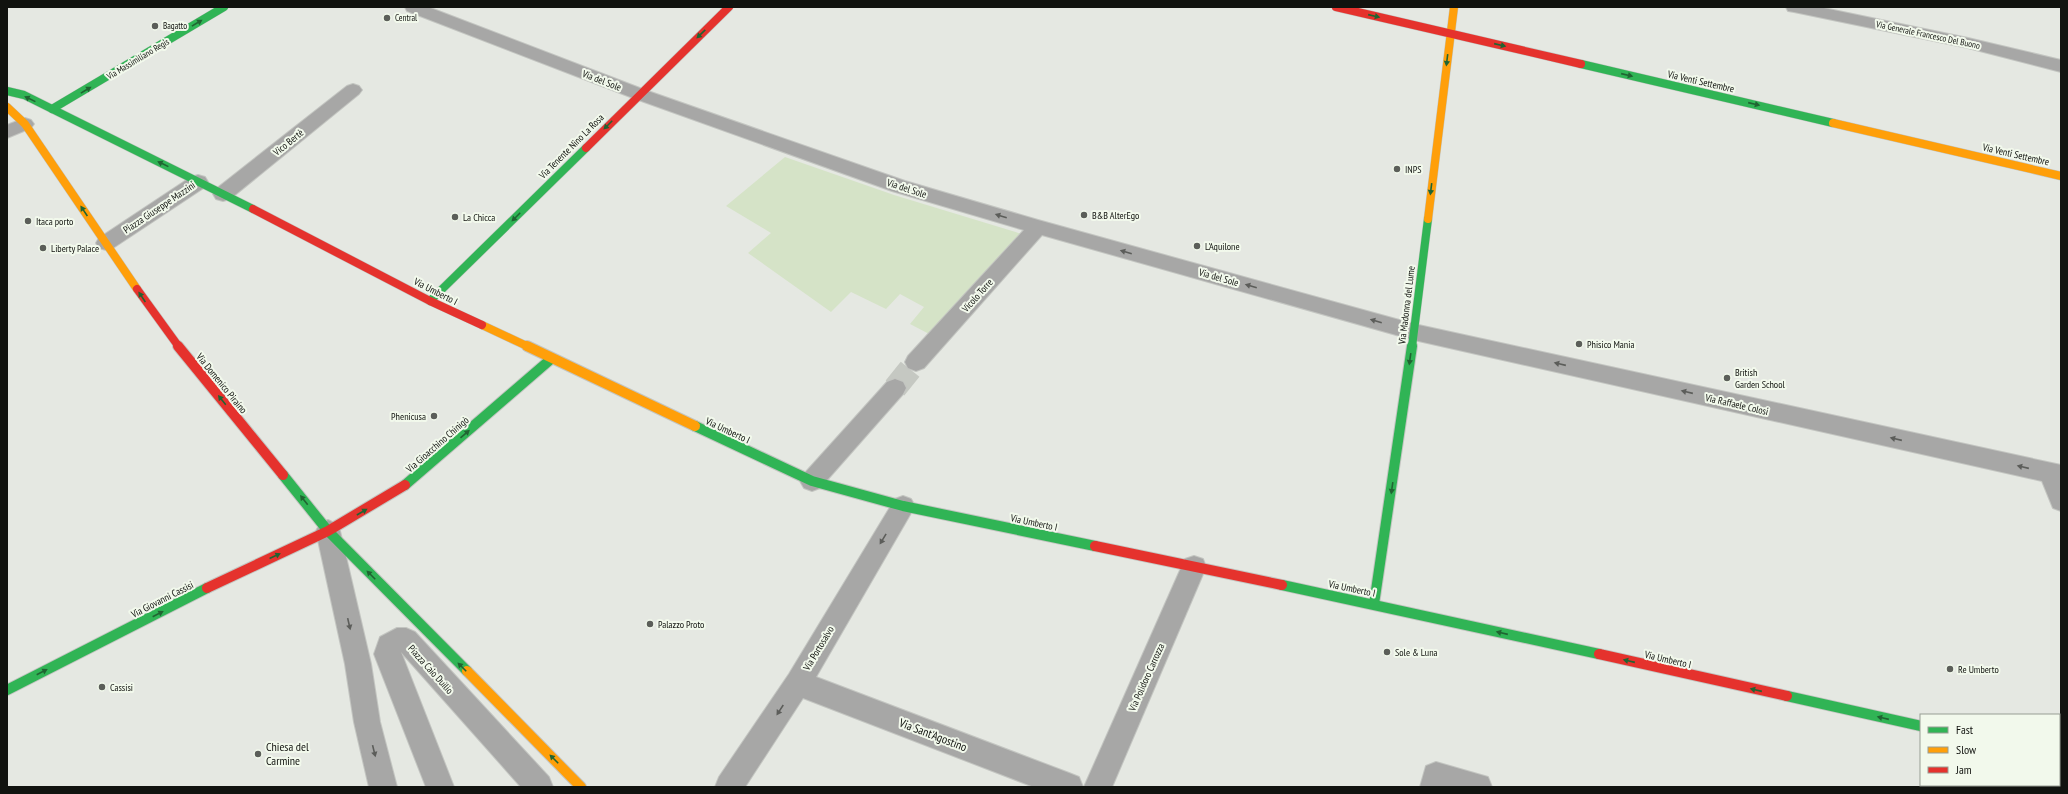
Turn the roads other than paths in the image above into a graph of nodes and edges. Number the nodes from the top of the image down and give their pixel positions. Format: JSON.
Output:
{"nodes":[{"id":1,"x":224,"y":7,"type":"edge"},
{"id":2,"x":413,"y":7,"type":"edge"},
{"id":3,"x":729,"y":7,"type":"edge"},
{"id":4,"x":1336,"y":7,"type":"edge"},
{"id":5,"x":1454,"y":7,"type":"edge"},
{"id":6,"x":1794,"y":7,"type":"edge"},
{"id":7,"x":1450,"y":34,"type":"junction"},
{"id":8,"x":2061,"y":66,"type":"edge"},
{"id":9,"x":353,"y":90,"type":"dead end"},
{"id":10,"x":7,"y":91,"type":"edge"},
{"id":11,"x":639,"y":94,"type":"junction"},
{"id":12,"x":7,"y":107,"type":"edge"},
{"id":13,"x":52,"y":109,"type":"junction"},
{"id":14,"x":25,"y":124,"type":"junction"},
{"id":15,"x":7,"y":132,"type":"edge"},
{"id":16,"x":2061,"y":176,"type":"edge"},
{"id":17,"x":198,"y":182,"type":"junction"},
{"id":18,"x":224,"y":194,"type":"junction"},
{"id":19,"x":1038,"y":227,"type":"junction"},
{"id":20,"x":106,"y":243,"type":"junction"},
{"id":21,"x":430,"y":301,"type":"junction"},
{"id":22,"x":1414,"y":332,"type":"junction"},
{"id":23,"x":551,"y":359,"type":"junction"},
{"id":24,"x":916,"y":362,"type":"tunnel mouth"},
{"id":25,"x":895,"y":388,"type":"tunnel mouth"},
{"id":26,"x":2056,"y":474,"type":"edge"},
{"id":27,"x":812,"y":481,"type":"junction"},
{"id":28,"x":2061,"y":502,"type":"edge"},
{"id":29,"x":903,"y":506,"type":"junction"},
{"id":30,"x":328,"y":531,"type":"junction"},
{"id":31,"x":1194,"y":567,"type":"junction"},
{"id":32,"x":1374,"y":604,"type":"junction"},
{"id":33,"x":423,"y":628,"type":"junction"},
{"id":34,"x":358,"y":664,"type":"junction"},
{"id":35,"x":798,"y":683,"type":"junction"},
{"id":36,"x":7,"y":690,"type":"edge"},
{"id":37,"x":1920,"y":726,"type":"edge"},
{"id":38,"x":1435,"y":781,"type":"edge"},
{"id":39,"x":383,"y":787,"type":"edge"},
{"id":40,"x":440,"y":787,"type":"edge"},
{"id":41,"x":539,"y":787,"type":"edge"},
{"id":42,"x":581,"y":787,"type":"edge"},
{"id":43,"x":729,"y":787,"type":"edge"},
{"id":44,"x":1069,"y":787,"type":"edge"},
{"id":45,"x":1098,"y":787,"type":"edge"},
{"id":46,"x":1478,"y":787,"type":"edge"}],
"edges":[{"from":13,"to":1,"type":"street","name":"Via Massimiliano Regis","one_way":true},
{"from":2,"to":11,"type":"street","name":"Via del Sole"},
{"from":3,"to":11,"type":"street","name":"Via Tenente Nino La Rosa","one_way":true},
{"from":4,"to":7,"type":"street","name":"Via Venti Settembre","one_way":true},
{"from":5,"to":7,"type":"street","name":"Via Madonna del Lume"},
{"from":6,"to":8,"type":"street","name":"Via Generale Francesco Del Buono"},
{"from":7,"to":16,"type":"street","name":"Via Venti Settembre","one_way":true},
{"from":7,"to":22,"type":"street","name":"Via Madonna del Lume","one_way":true},
{"from":9,"to":18,"type":"street","name":"Vico Bertè"},
{"from":13,"to":10,"type":"street","name":"Piazza Giuseppe Mazzini","one_way":true},
{"from":19,"to":11,"type":"street","name":"Via del Sole","one_way":true},
{"from":11,"to":21,"type":"street","name":"Via Tenente Nino La Rosa","one_way":true},
{"from":12,"to":14,"type":"street"},
{"from":17,"to":13,"type":"street","name":"Piazza Giuseppe Mazzini","one_way":true},
{"from":14,"to":15,"type":"street"},
{"from":20,"to":14,"type":"street","one_way":true},
{"from":17,"to":18,"type":"street","name":"Via Umberto I"},
{"from":17,"to":20,"type":"street","name":"Piazza Giuseppe Mazzini"},
{"from":18,"to":21,"type":"street","name":"Via Umberto I"},
{"from":22,"to":19,"type":"street","name":"Via del Sole","one_way":true},
{"from":19,"to":24,"type":"street","name":"Vicolo Torre"},
{"from":30,"to":20,"type":"street","name":"Via Domenico Piraino","one_way":true},
{"from":21,"to":23,"type":"street","name":"Via Umberto I"},
{"from":26,"to":22,"type":"street","name":"Via Raffaele Colosi","one_way":true},
{"from":22,"to":32,"type":"street","name":"Via Madonna del Lume","one_way":true},
{"from":23,"to":27,"type":"street","name":"Via Umberto I"},
{"from":30,"to":23,"type":"street","name":"Via Gioacchino Chinigò","one_way":true},
{"from":25,"to":27,"type":"street"},
{"from":26,"to":28,"type":"street"},
{"from":27,"to":29,"type":"street","name":"Via Umberto I"},
{"from":29,"to":31,"type":"street","name":"Via Umberto I"},
{"from":29,"to":35,"type":"street","name":"Via Portosalvo","one_way":true},
{"from":33,"to":30,"type":"street","one_way":true},
{"from":30,"to":34,"type":"street","one_way":true},
{"from":36,"to":30,"type":"street","name":"Via Giovanni Cassisi","one_way":true},
{"from":31,"to":32,"type":"street","name":"Via Umberto I"},
{"from":31,"to":45,"type":"street","name":"Via Polidoro Carrozza"},
{"from":37,"to":32,"type":"street","name":"Via Umberto I","one_way":true},
{"from":33,"to":34,"type":"street","name":"Piazza Caio Duilio"},
{"from":42,"to":33,"type":"street","one_way":true},
{"from":34,"to":39,"type":"street","one_way":true},
{"from":35,"to":43,"type":"street","name":"Via Portosalvo","one_way":true},
{"from":35,"to":44,"type":"street","name":"Via Sant'Agostino"},
{"from":38,"to":46,"type":"street"},
{"from":40,"to":41,"type":"street","name":"Piazza Caio Duilio"}]}
